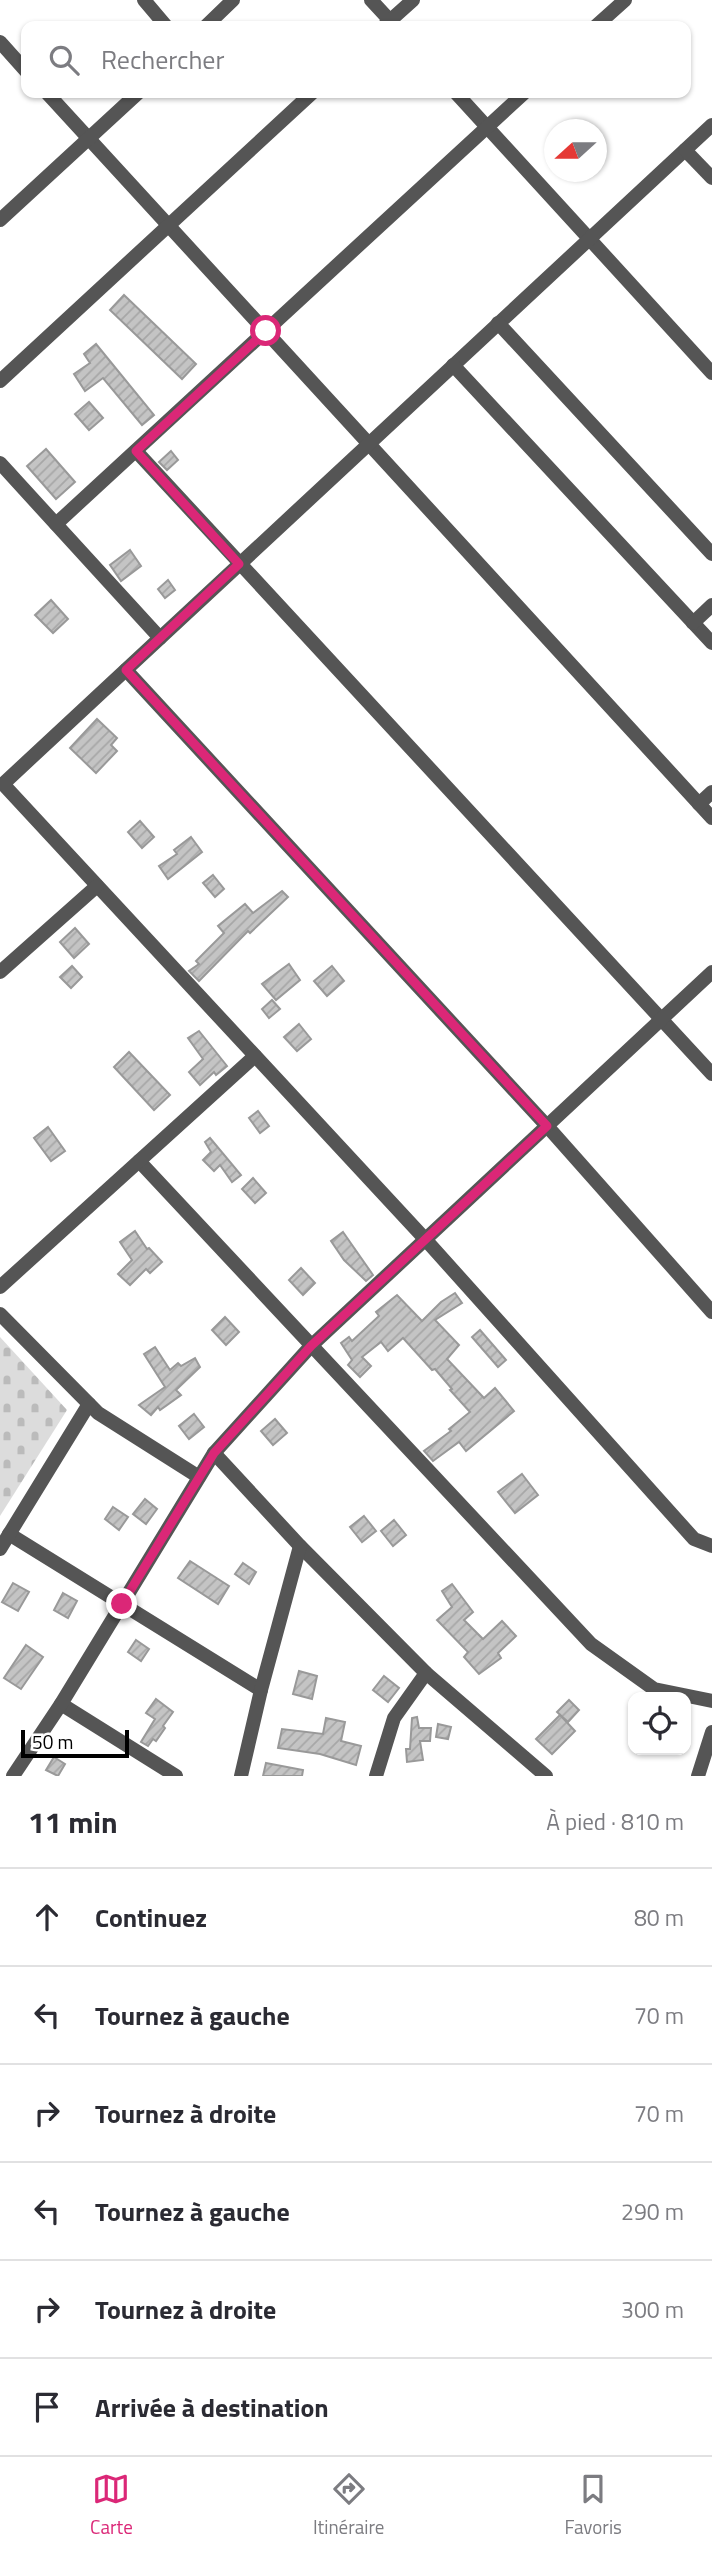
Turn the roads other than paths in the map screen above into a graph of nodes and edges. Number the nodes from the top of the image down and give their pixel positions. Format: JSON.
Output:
{"nodes":[{"id":1,"x":144,"y":0,"type":"edge"},
{"id":2,"x":233,"y":0,"type":"edge"},
{"id":3,"x":371,"y":0,"type":"edge"},
{"id":4,"x":413,"y":0,"type":"edge"},
{"id":5,"x":625,"y":0,"type":"edge"},
{"id":6,"x":162,"y":21,"type":"edge"},
{"id":7,"x":211,"y":21,"type":"edge"},
{"id":8,"x":388,"y":21,"type":"edge"},
{"id":9,"x":393,"y":21,"type":"edge"},
{"id":10,"x":602,"y":21,"type":"edge"},
{"id":11,"x":3,"y":52,"type":"edge"},
{"id":12,"x":21,"y":67,"type":"edge"},
{"id":13,"x":52,"y":98,"type":"edge"},
{"id":14,"x":133,"y":98,"type":"edge"},
{"id":15,"x":307,"y":98,"type":"edge"},
{"id":16,"x":461,"y":98,"type":"edge"},
{"id":17,"x":519,"y":98,"type":"edge"},
{"id":18,"x":712,"y":125,"type":"edge"},
{"id":19,"x":487,"y":127,"type":"junction"},
{"id":20,"x":90,"y":139,"type":"junction"},
{"id":21,"x":685,"y":150,"type":"junction"},
{"id":22,"x":712,"y":178,"type":"edge"},
{"id":23,"x":0,"y":220,"type":"edge"},
{"id":24,"x":168,"y":225,"type":"junction"},
{"id":25,"x":589,"y":239,"type":"junction"},
{"id":26,"x":498,"y":323,"type":"junction"},
{"id":27,"x":266,"y":331,"type":"junction"},
{"id":28,"x":453,"y":365,"type":"junction"},
{"id":29,"x":712,"y":373,"type":"edge"},
{"id":30,"x":0,"y":381,"type":"edge"},
{"id":31,"x":369,"y":444,"type":"junction"},
{"id":32,"x":136,"y":451,"type":"junction"},
{"id":33,"x":0,"y":463,"type":"edge"},
{"id":34,"x":56,"y":524,"type":"junction"},
{"id":35,"x":712,"y":554,"type":"edge"},
{"id":36,"x":239,"y":564,"type":"junction"},
{"id":37,"x":712,"y":605,"type":"edge"},
{"id":38,"x":693,"y":623,"type":"junction"},
{"id":39,"x":160,"y":638,"type":"junction"},
{"id":40,"x":712,"y":643,"type":"edge"},
{"id":41,"x":126,"y":670,"type":"junction"},
{"id":42,"x":712,"y":792,"type":"edge"},
{"id":43,"x":699,"y":804,"type":"junction"},
{"id":44,"x":712,"y":818,"type":"edge"},
{"id":45,"x":97,"y":886,"type":"junction"},
{"id":46,"x":0,"y":972,"type":"edge"},
{"id":47,"x":712,"y":972,"type":"edge"},
{"id":48,"x":662,"y":1019,"type":"junction"},
{"id":49,"x":255,"y":1056,"type":"junction"},
{"id":50,"x":712,"y":1074,"type":"edge"},
{"id":51,"x":547,"y":1126,"type":"junction"},
{"id":52,"x":139,"y":1161,"type":"junction"},
{"id":53,"x":425,"y":1239,"type":"junction"},
{"id":54,"x":0,"y":1287,"type":"edge"},
{"id":55,"x":712,"y":1312,"type":"edge"},
{"id":56,"x":0,"y":1314,"type":"edge"},
{"id":57,"x":311,"y":1346,"type":"junction"},
{"id":58,"x":89,"y":1404,"type":"junction"},
{"id":59,"x":214,"y":1453,"type":"junction"},
{"id":60,"x":199,"y":1477,"type":"junction"},
{"id":61,"x":9,"y":1534,"type":"junction"},
{"id":62,"x":300,"y":1545,"type":"junction"},
{"id":63,"x":712,"y":1546,"type":"edge"},
{"id":64,"x":0,"y":1549,"type":"edge"},
{"id":65,"x":122,"y":1604,"type":"junction"},
{"id":66,"x":426,"y":1673,"type":"junction"},
{"id":67,"x":261,"y":1690,"type":"junction"},
{"id":68,"x":712,"y":1701,"type":"edge"},
{"id":69,"x":61,"y":1704,"type":"junction"},
{"id":70,"x":712,"y":1732,"type":"edge"},
{"id":71,"x":13,"y":1776,"type":"edge"},
{"id":72,"x":176,"y":1776,"type":"edge"},
{"id":73,"x":240,"y":1776,"type":"edge"},
{"id":74,"x":376,"y":1776,"type":"edge"},
{"id":75,"x":546,"y":1776,"type":"edge"},
{"id":76,"x":698,"y":1776,"type":"edge"}],
"edges":[{"from":1,"to":6,"type":"street"},
{"from":2,"to":7,"type":"street"},
{"from":3,"to":8,"type":"street"},
{"from":4,"to":9,"type":"street"},
{"from":5,"to":10,"type":"street"},
{"from":11,"to":12,"type":"street"},
{"from":13,"to":20,"type":"street"},
{"from":14,"to":20,"type":"street"},
{"from":15,"to":24,"type":"street"},
{"from":16,"to":19,"type":"street"},
{"from":17,"to":19,"type":"street"},
{"from":18,"to":21,"type":"street"},
{"from":19,"to":25,"type":"street"},
{"from":19,"to":27,"type":"street"},
{"from":20,"to":23,"type":"street"},
{"from":20,"to":24,"type":"street"},
{"from":21,"to":22,"type":"street"},
{"from":21,"to":25,"type":"street"},
{"from":24,"to":27,"type":"street"},
{"from":24,"to":30,"type":"street"},
{"from":25,"to":26,"type":"street"},
{"from":25,"to":29,"type":"street"},
{"from":26,"to":28,"type":"street"},
{"from":26,"to":35,"type":"street"},
{"from":27,"to":31,"type":"street"},
{"from":27,"to":32,"type":"street"},
{"from":28,"to":31,"type":"street"},
{"from":28,"to":38,"type":"street"},
{"from":31,"to":36,"type":"street"},
{"from":31,"to":43,"type":"street"},
{"from":32,"to":34,"type":"street"},
{"from":32,"to":36,"type":"street"},
{"from":33,"to":34,"type":"street"},
{"from":34,"to":39,"type":"street"},
{"from":36,"to":39,"type":"street"},
{"from":36,"to":48,"type":"street"},
{"from":37,"to":38,"type":"street"},
{"from":38,"to":40,"type":"street"},
{"from":39,"to":41,"type":"street"},
{"from":41,"to":45,"type":"street"},
{"from":41,"to":51,"type":"street"},
{"from":42,"to":43,"type":"street"},
{"from":43,"to":44,"type":"street"},
{"from":45,"to":46,"type":"street"},
{"from":45,"to":49,"type":"street"},
{"from":47,"to":48,"type":"street"},
{"from":48,"to":50,"type":"street"},
{"from":48,"to":51,"type":"street"},
{"from":49,"to":52,"type":"street"},
{"from":49,"to":53,"type":"street"},
{"from":51,"to":53,"type":"street"},
{"from":51,"to":55,"type":"street"},
{"from":52,"to":54,"type":"street"},
{"from":52,"to":57,"type":"street"},
{"from":53,"to":57,"type":"street"},
{"from":53,"to":63,"type":"street"},
{"from":56,"to":58,"type":"street"},
{"from":57,"to":59,"type":"street"},
{"from":57,"to":68,"type":"street"},
{"from":58,"to":60,"type":"street"},
{"from":58,"to":61,"type":"street"},
{"from":59,"to":60,"type":"street"},
{"from":59,"to":62,"type":"street"},
{"from":60,"to":65,"type":"street"},
{"from":61,"to":64,"type":"street"},
{"from":61,"to":65,"type":"street"},
{"from":62,"to":66,"type":"street"},
{"from":62,"to":67,"type":"street"},
{"from":65,"to":67,"type":"street"},
{"from":65,"to":69,"type":"street"},
{"from":66,"to":74,"type":"street"},
{"from":66,"to":75,"type":"street"},
{"from":67,"to":73,"type":"street"},
{"from":69,"to":71,"type":"street"},
{"from":69,"to":72,"type":"street"},
{"from":70,"to":76,"type":"street"}]}
